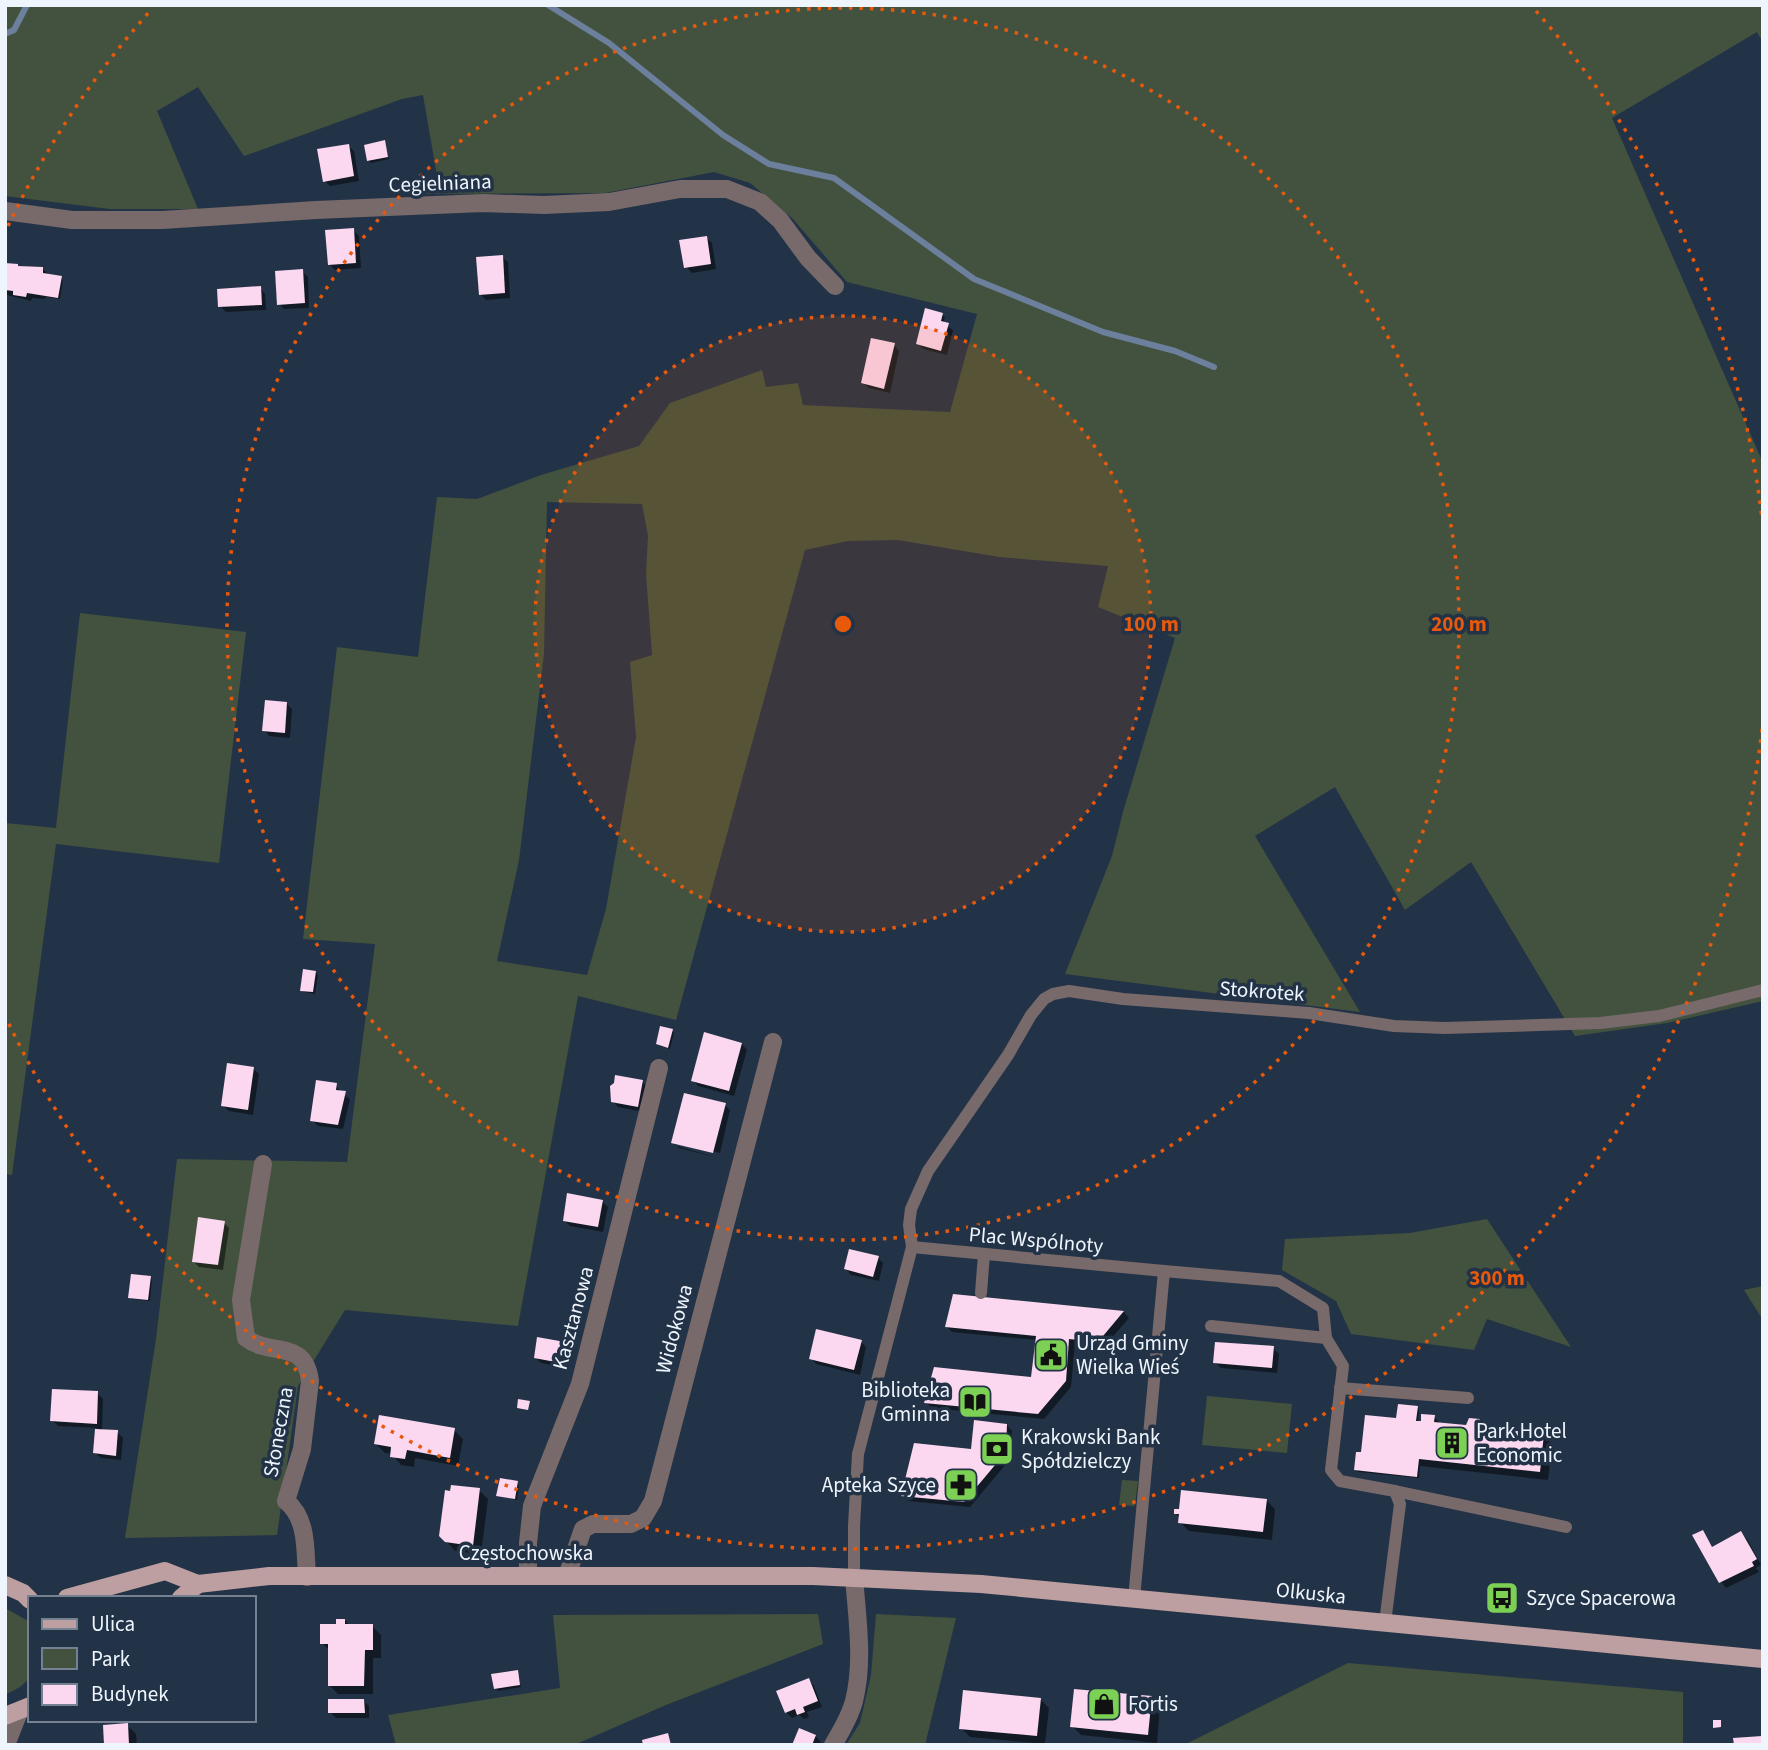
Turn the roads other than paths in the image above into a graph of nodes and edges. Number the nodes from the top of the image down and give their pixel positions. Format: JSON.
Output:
{"nodes":[{"id":1,"x":5,"y":211,"type":"edge"},
{"id":2,"x":835,"y":286,"type":"dead end"},
{"id":3,"x":1763,"y":990,"type":"edge"},
{"id":4,"x":772,"y":1042,"type":"dead end"},
{"id":5,"x":659,"y":1068,"type":"dead end"},
{"id":6,"x":263,"y":1164,"type":"dead end"},
{"id":7,"x":912,"y":1247,"type":"junction"},
{"id":8,"x":984,"y":1254,"type":"junction"},
{"id":9,"x":1164,"y":1271,"type":"junction"},
{"id":10,"x":981,"y":1293,"type":"dead end"},
{"id":11,"x":1211,"y":1326,"type":"dead end"},
{"id":12,"x":1325,"y":1338,"type":"junction"},
{"id":13,"x":1340,"y":1388,"type":"junction"},
{"id":14,"x":1468,"y":1398,"type":"dead end"},
{"id":15,"x":1395,"y":1491,"type":"junction"},
{"id":16,"x":1566,"y":1527,"type":"dead end"},
{"id":17,"x":528,"y":1576,"type":"junction"},
{"id":18,"x":567,"y":1576,"type":"junction"},
{"id":19,"x":307,"y":1577,"type":"junction"},
{"id":20,"x":854,"y":1577,"type":"junction"},
{"id":21,"x":198,"y":1584,"type":"junction"},
{"id":22,"x":5,"y":1585,"type":"edge"},
{"id":23,"x":29,"y":1596,"type":"edge"},
{"id":24,"x":74,"y":1596,"type":"edge"},
{"id":25,"x":183,"y":1596,"type":"edge"},
{"id":26,"x":1134,"y":1599,"type":"junction"},
{"id":27,"x":1385,"y":1623,"type":"junction"},
{"id":28,"x":1763,"y":1659,"type":"edge"},
{"id":29,"x":18,"y":1712,"type":"edge"},
{"id":30,"x":6,"y":1745,"type":"edge"},
{"id":31,"x":833,"y":1745,"type":"edge"}],
"edges":[{"from":1,"to":2,"type":"street","name":"Cegielniana"},
{"from":3,"to":7,"type":"lane","name":"Stokrotek"},
{"from":4,"to":18,"type":"street","name":"Widokowa"},
{"from":5,"to":17,"type":"street","name":"Kasztanowa"},
{"from":6,"to":19,"type":"street","name":"Słoneczna"},
{"from":7,"to":8,"type":"lane","name":"Plac Wspólnoty"},
{"from":7,"to":20,"type":"lane"},
{"from":8,"to":9,"type":"lane","name":"Plac Wspólnoty"},
{"from":8,"to":10,"type":"lane"},
{"from":9,"to":12,"type":"lane","name":"Plac Wspólnoty"},
{"from":9,"to":26,"type":"lane"},
{"from":11,"to":12,"type":"lane"},
{"from":12,"to":13,"type":"lane"},
{"from":13,"to":14,"type":"lane"},
{"from":13,"to":15,"type":"lane"},
{"from":15,"to":16,"type":"lane"},
{"from":15,"to":27,"type":"lane"},
{"from":17,"to":18,"type":"main road","name":"Częstochowska"},
{"from":17,"to":19,"type":"main road","name":"Częstochowska"},
{"from":18,"to":20,"type":"main road","name":"Częstochowska"},
{"from":19,"to":21,"type":"main road","name":"Częstochowska"},
{"from":20,"to":26,"type":"main road","name":"Olkuska"},
{"from":20,"to":31,"type":"street"},
{"from":21,"to":24,"type":"main road","name":"Częstochowska"},
{"from":21,"to":25,"type":"main road"},
{"from":22,"to":23,"type":"main road"},
{"from":26,"to":27,"type":"main road","name":"Olkuska"},
{"from":27,"to":28,"type":"main road","name":"Olkuska"},
{"from":29,"to":30,"type":"street"}]}
